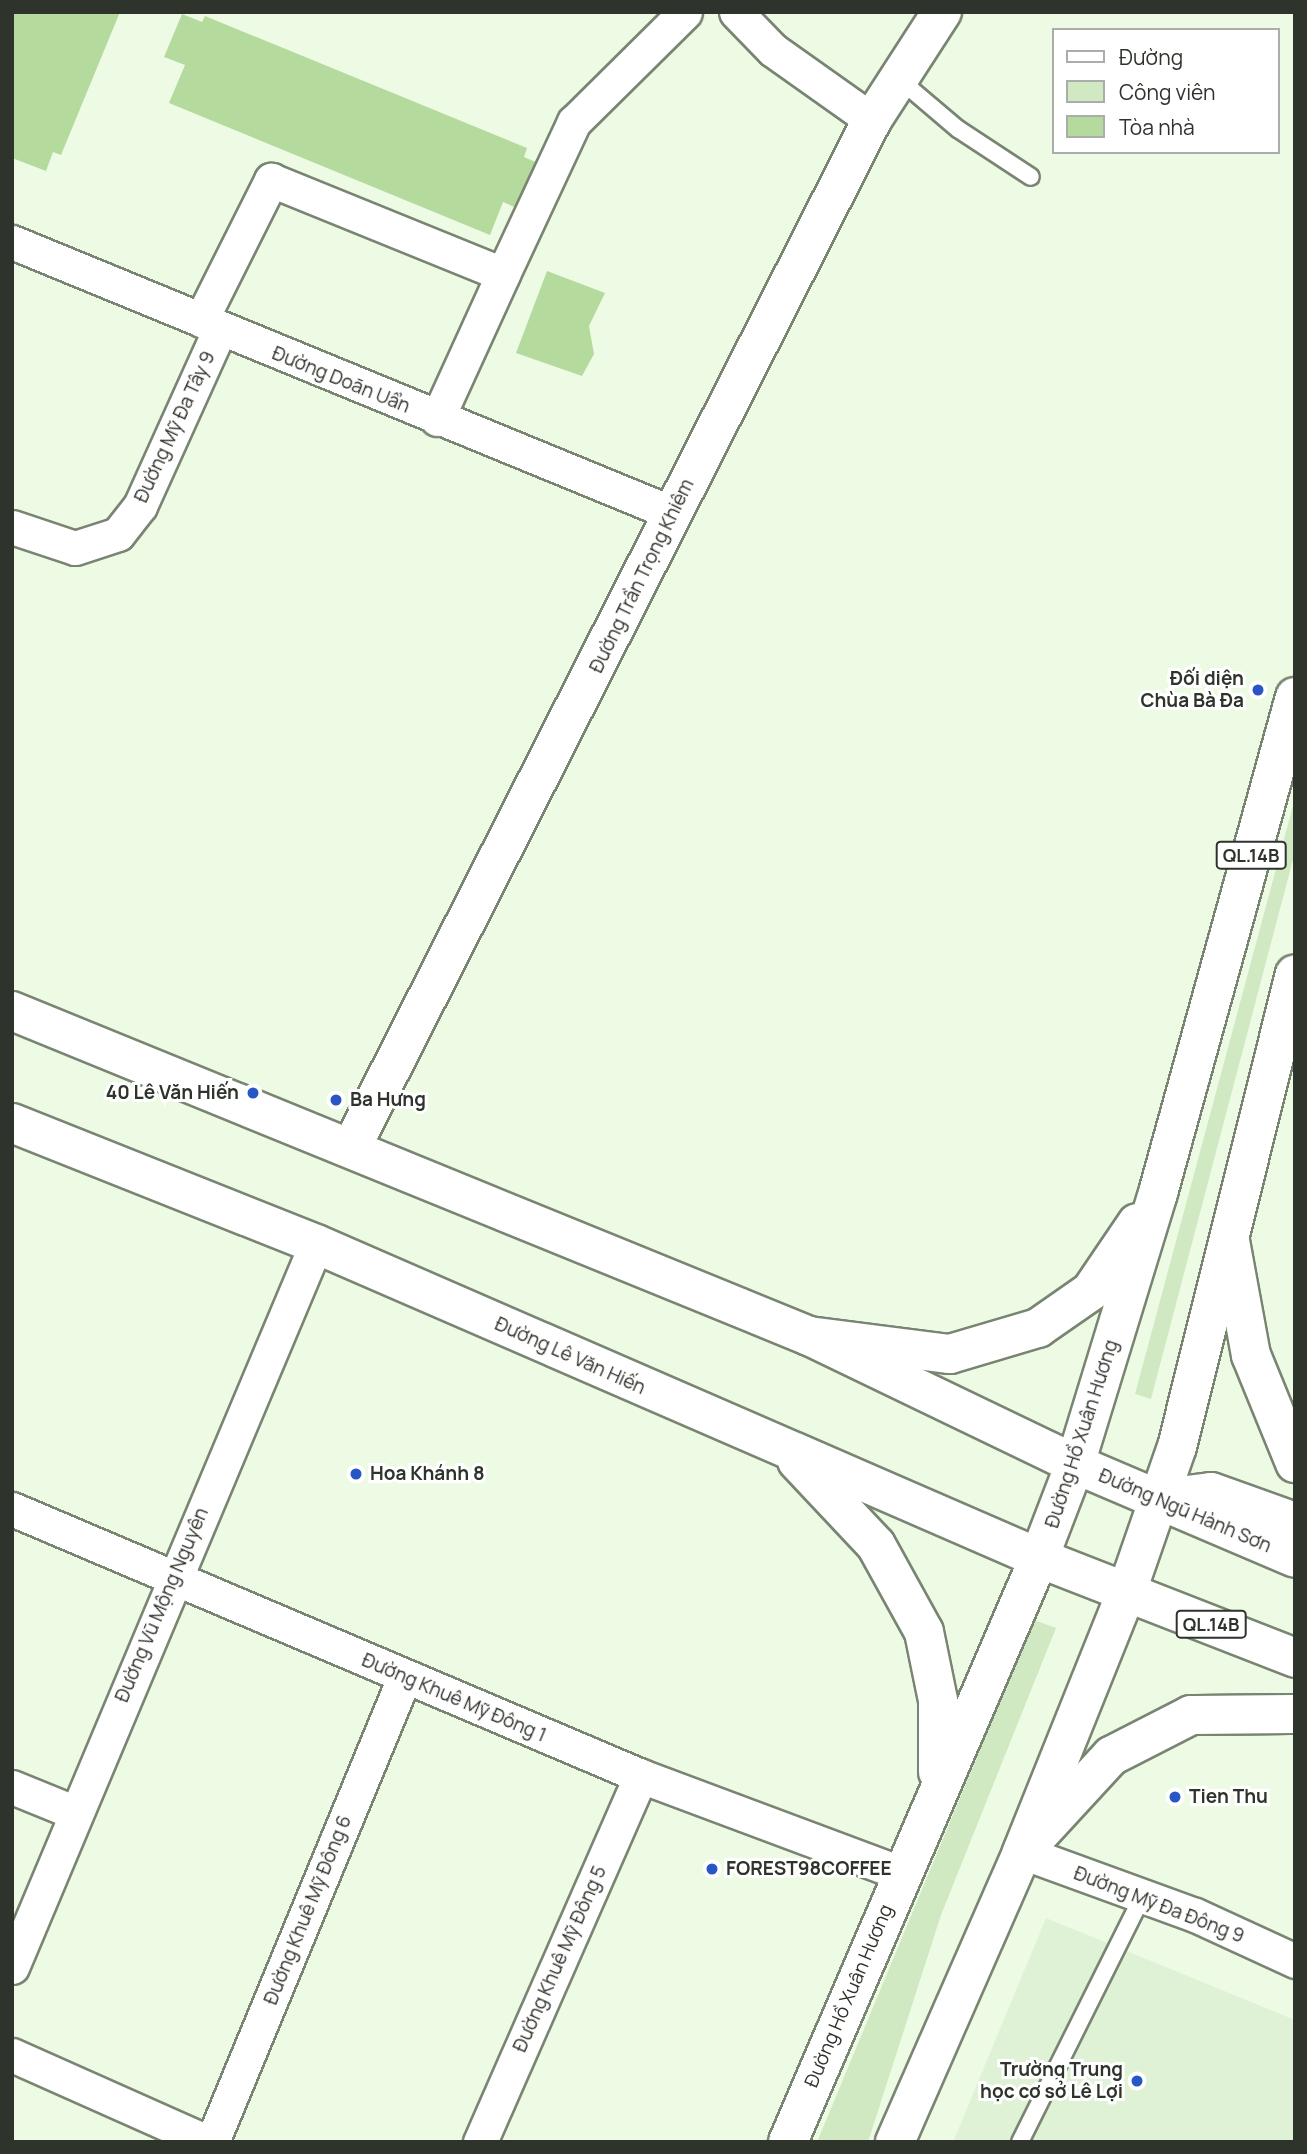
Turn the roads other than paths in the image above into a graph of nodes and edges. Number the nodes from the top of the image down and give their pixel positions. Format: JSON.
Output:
{"nodes":[{"id":1,"x":685,"y":12,"type":"edge"},
{"id":2,"x":736,"y":12,"type":"edge"},
{"id":3,"x":942,"y":12,"type":"edge"},
{"id":4,"x":898,"y":78,"type":"junction"},
{"id":5,"x":872,"y":120,"type":"junction"},
{"id":6,"x":1031,"y":177,"type":"dead end"},
{"id":7,"x":12,"y":242,"type":"edge"},
{"id":8,"x":503,"y":274,"type":"junction"},
{"id":9,"x":211,"y":325,"type":"junction"},
{"id":10,"x":438,"y":419,"type":"junction"},
{"id":11,"x":673,"y":513,"type":"junction"},
{"id":12,"x":12,"y":527,"type":"edge"},
{"id":13,"x":1295,"y":697,"type":"edge"},
{"id":14,"x":1295,"y":975,"type":"edge"},
{"id":15,"x":12,"y":1011,"type":"edge"},
{"id":16,"x":12,"y":1123,"type":"edge"},
{"id":17,"x":352,"y":1146,"type":"junction"},
{"id":18,"x":1158,"y":1193,"type":"junction"},
{"id":19,"x":1230,"y":1241,"type":"junction"},
{"id":20,"x":316,"y":1244,"type":"junction"},
{"id":21,"x":808,"y":1336,"type":"junction"},
{"id":22,"x":789,"y":1452,"type":"junction"},
{"id":23,"x":1295,"y":1463,"type":"edge"},
{"id":24,"x":1076,"y":1464,"type":"junction"},
{"id":25,"x":1163,"y":1498,"type":"junction"},
{"id":26,"x":12,"y":1509,"type":"edge"},
{"id":27,"x":1295,"y":1522,"type":"edge"},
{"id":28,"x":1039,"y":1558,"type":"junction"},
{"id":29,"x":1295,"y":1558,"type":"edge"},
{"id":30,"x":174,"y":1573,"type":"junction"},
{"id":31,"x":1127,"y":1591,"type":"junction"},
{"id":32,"x":1295,"y":1658,"type":"edge"},
{"id":33,"x":404,"y":1678,"type":"junction"},
{"id":34,"x":1295,"y":1714,"type":"edge"},
{"id":35,"x":641,"y":1776,"type":"junction"},
{"id":36,"x":938,"y":1785,"type":"junction"},
{"id":37,"x":12,"y":1787,"type":"edge"},
{"id":38,"x":76,"y":1813,"type":"junction"},
{"id":39,"x":1022,"y":1852,"type":"junction"},
{"id":40,"x":900,"y":1873,"type":"junction"},
{"id":41,"x":1142,"y":1896,"type":"junction"},
{"id":42,"x":1295,"y":1961,"type":"edge"},
{"id":43,"x":12,"y":1967,"type":"edge"},
{"id":44,"x":12,"y":2055,"type":"edge"},
{"id":45,"x":209,"y":2142,"type":"edge"},
{"id":46,"x":480,"y":2142,"type":"edge"},
{"id":47,"x":788,"y":2142,"type":"edge"},
{"id":48,"x":895,"y":2142,"type":"edge"},
{"id":49,"x":1020,"y":2142,"type":"edge"}],
"edges":[{"from":1,"to":8,"type":"street"},
{"from":2,"to":5,"type":"street"},
{"from":3,"to":4,"type":"main road","name":"Đường Trần Trọng Khiêm"},
{"from":4,"to":5,"type":"main road","name":"Đường Trần Trọng Khiêm"},
{"from":4,"to":6,"type":"lane"},
{"from":5,"to":11,"type":"main road","name":"Đường Trần Trọng Khiêm"},
{"from":7,"to":9,"type":"street","name":"Đường Doãn Uẩn"},
{"from":8,"to":9,"type":"street","name":"Đường Mỹ Đa Tây 9"},
{"from":8,"to":10,"type":"street"},
{"from":9,"to":10,"type":"street","name":"Đường Doãn Uẩn"},
{"from":9,"to":12,"type":"street","name":"Đường Mỹ Đa Tây 9"},
{"from":10,"to":11,"type":"street","name":"Đường Doãn Uẩn"},
{"from":11,"to":17,"type":"main road","name":"Đường Trần Trọng Khiêm"},
{"from":13,"to":18,"type":"main road","name":"Đường Hồ Xuân Hương","number":"QL.14B"},
{"from":14,"to":19,"type":"main road"},
{"from":15,"to":17,"type":"main road"},
{"from":16,"to":20,"type":"main road","name":"Đường Lê Văn Hiến"},
{"from":17,"to":21,"type":"main road"},
{"from":18,"to":21,"type":"main road"},
{"from":18,"to":24,"type":"main road","name":"Đường Hồ Xuân Hương","number":"QL.14B"},
{"from":19,"to":23,"type":"main road"},
{"from":19,"to":25,"type":"main road"},
{"from":20,"to":22,"type":"main road","name":"Đường Lê Văn Hiến"},
{"from":20,"to":30,"type":"street","name":"Đường Vũ Mộng Nguyên"},
{"from":21,"to":24,"type":"main road"},
{"from":22,"to":28,"type":"main road","name":"Đường Lê Văn Hiến"},
{"from":22,"to":36,"type":"main road"},
{"from":24,"to":25,"type":"main road","name":"Đường Ngũ Hành Sơn"},
{"from":24,"to":28,"type":"main road","name":"Đường Hồ Xuân Hương"},
{"from":25,"to":27,"type":"main road"},
{"from":25,"to":29,"type":"main road","name":"Đường Ngũ Hành Sơn"},
{"from":25,"to":31,"type":"main road"},
{"from":26,"to":30,"type":"street","name":"Đường Khuê Mỹ Đông 1"},
{"from":28,"to":31,"type":"main road","name":"Đường Lê Văn Hiến"},
{"from":28,"to":36,"type":"main road","name":"Đường Hồ Xuân Hương"},
{"from":30,"to":33,"type":"street","name":"Đường Khuê Mỹ Đông 1"},
{"from":30,"to":38,"type":"street","name":"Đường Vũ Mộng Nguyên"},
{"from":31,"to":32,"type":"main road","number":"QL.14B"},
{"from":31,"to":39,"type":"main road"},
{"from":33,"to":35,"type":"street","name":"Đường Khuê Mỹ Đông 1"},
{"from":33,"to":45,"type":"street","name":"Đường Khuê Mỹ Đông 6"},
{"from":34,"to":39,"type":"main road"},
{"from":35,"to":40,"type":"street","name":"Đường Khuê Mỹ Đông 1"},
{"from":35,"to":46,"type":"street","name":"Đường Khuê Mỹ Đông 5"},
{"from":36,"to":40,"type":"main road","name":"Đường Hồ Xuân Hương"},
{"from":37,"to":38,"type":"street"},
{"from":38,"to":43,"type":"street","name":"Đường Vũ Mộng Nguyên"},
{"from":39,"to":41,"type":"street","name":"Đường Mỹ Đa Đông 9"},
{"from":39,"to":48,"type":"main road"},
{"from":40,"to":47,"type":"main road","name":"Đường Hồ Xuân Hương"},
{"from":41,"to":42,"type":"street","name":"Đường Mỹ Đa Đông 9"},
{"from":41,"to":49,"type":"lane"},
{"from":44,"to":45,"type":"street"}]}
